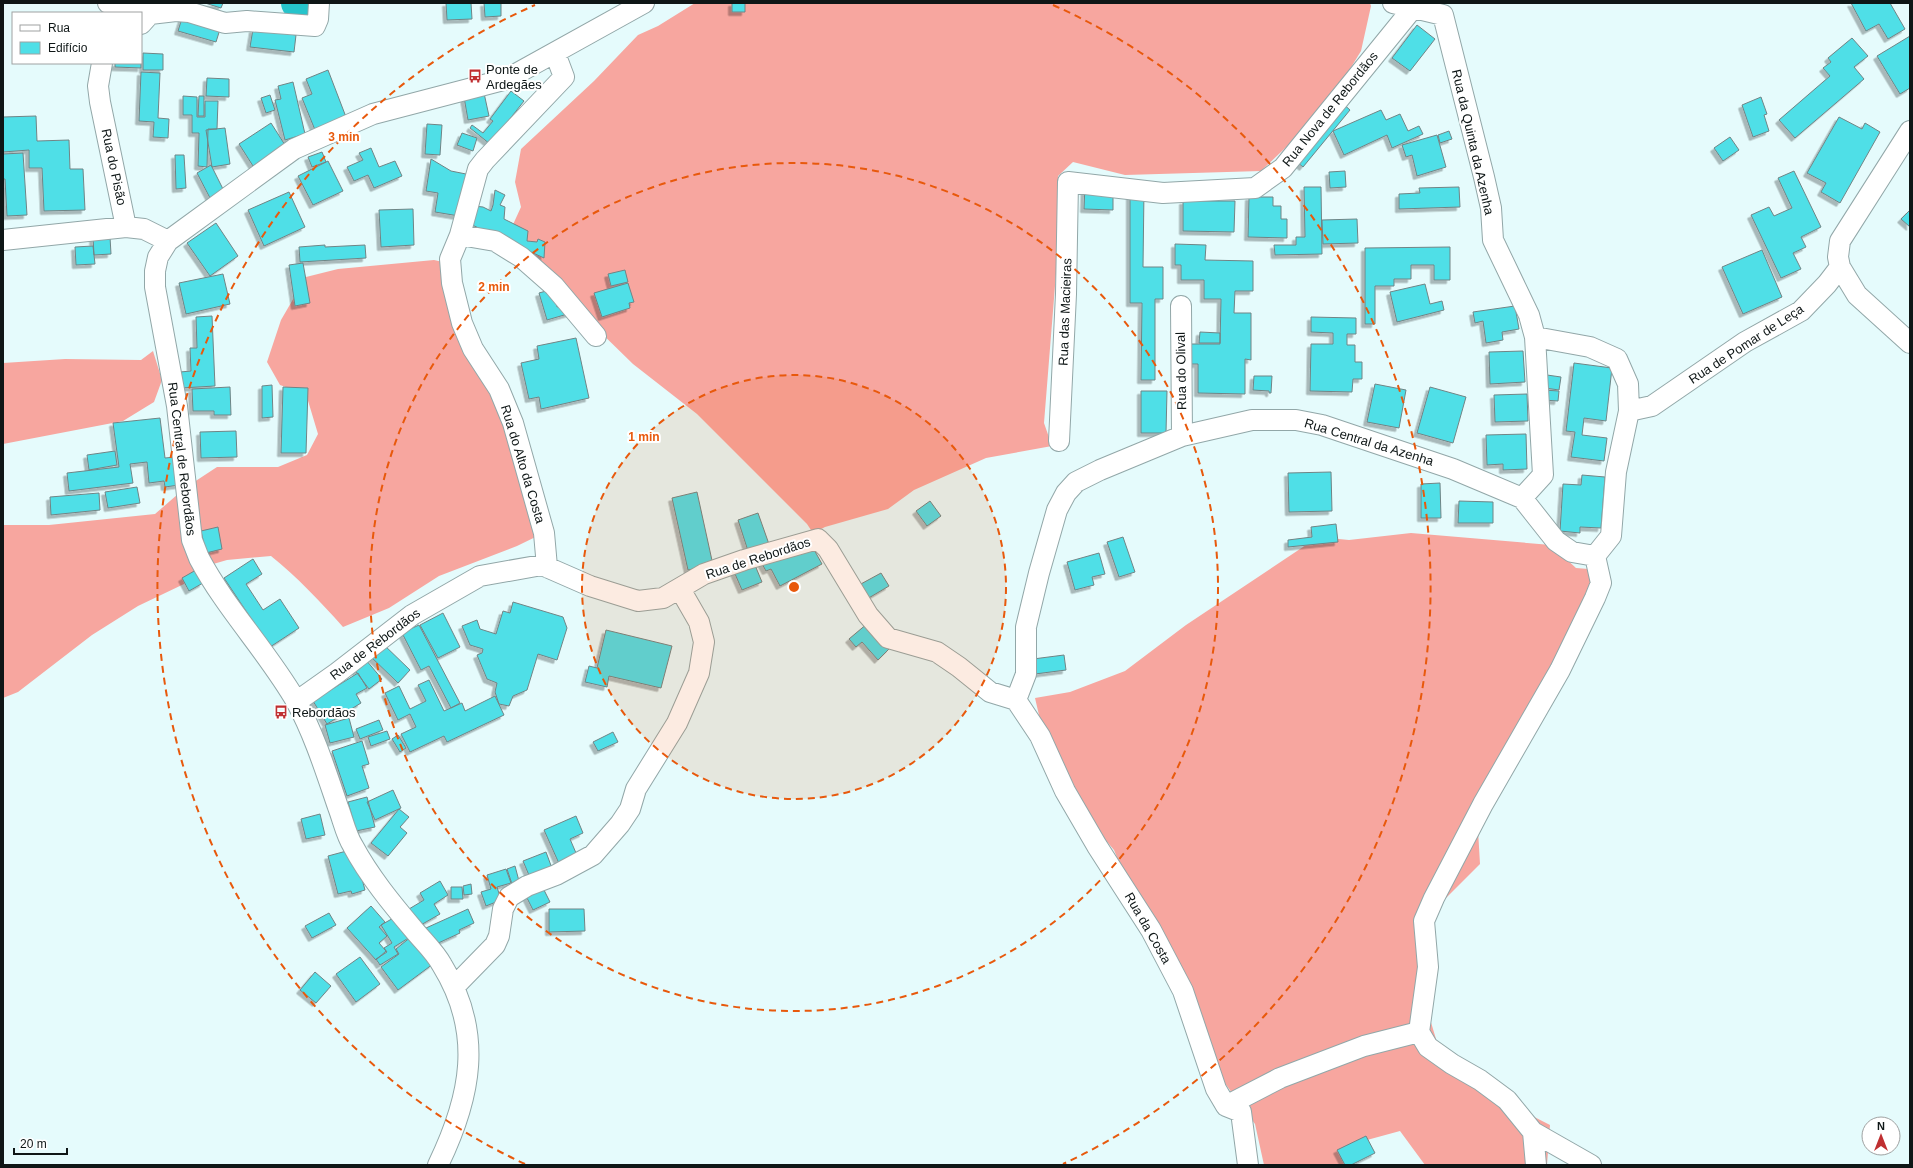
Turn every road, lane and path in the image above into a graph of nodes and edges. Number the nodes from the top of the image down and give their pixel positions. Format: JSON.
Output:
{"nodes":[{"id":1,"x":108,"y":3,"type":"edge"},
{"id":2,"x":616,"y":3,"type":"edge"},
{"id":3,"x":644,"y":3,"type":"edge"},
{"id":4,"x":1393,"y":3,"type":"edge"},
{"id":5,"x":1413,"y":8,"type":"junction"},
{"id":6,"x":319,"y":11,"type":"edge"},
{"id":7,"x":129,"y":12,"type":"edge"},
{"id":8,"x":145,"y":19,"type":"edge"},
{"id":9,"x":606,"y":25,"type":"junction"},
{"id":10,"x":555,"y":53,"type":"junction"},
{"id":11,"x":102,"y":64,"type":"edge"},
{"id":12,"x":1910,"y":131,"type":"edge"},
{"id":13,"x":1068,"y":182,"type":"joint"},
{"id":14,"x":126,"y":227,"type":"junction"},
{"id":15,"x":460,"y":235,"type":"junction"},
{"id":16,"x":3,"y":240,"type":"edge"},
{"id":17,"x":168,"y":241,"type":"junction"},
{"id":18,"x":1840,"y":268,"type":"junction"},
{"id":19,"x":1181,"y":306,"type":"dead end"},
{"id":20,"x":596,"y":336,"type":"dead end"},
{"id":21,"x":1535,"y":337,"type":"junction"},
{"id":22,"x":1910,"y":343,"type":"edge"},
{"id":23,"x":1629,"y":411,"type":"junction"},
{"id":24,"x":1182,"y":436,"type":"junction"},
{"id":25,"x":1059,"y":441,"type":"dead end"},
{"id":26,"x":1522,"y":498,"type":"junction"},
{"id":27,"x":1595,"y":556,"type":"junction"},
{"id":28,"x":548,"y":567,"type":"junction"},
{"id":29,"x":680,"y":589,"type":"junction"},
{"id":30,"x":1016,"y":700,"type":"junction"},
{"id":31,"x":296,"y":702,"type":"junction"},
{"id":32,"x":454,"y":987,"type":"junction"},
{"id":33,"x":1419,"y":1032,"type":"junction"},
{"id":34,"x":1226,"y":1106,"type":"junction"},
{"id":35,"x":1533,"y":1132,"type":"junction"},
{"id":36,"x":438,"y":1165,"type":"edge"},
{"id":37,"x":1248,"y":1165,"type":"edge"},
{"id":38,"x":1536,"y":1165,"type":"edge"},
{"id":39,"x":1591,"y":1165,"type":"edge"}],
"edges":[{"from":1,"to":7,"type":"street"},
{"from":2,"to":9,"type":"street"},
{"from":3,"to":9,"type":"street"},
{"from":4,"to":5,"type":"street","name":"Rua da Quinta da Azenha"},
{"from":5,"to":13,"type":"street","name":"Rua Nova de Rebordãos"},
{"from":5,"to":21,"type":"street","name":"Rua da Quinta da Azenha"},
{"from":6,"to":8,"type":"street"},
{"from":9,"to":10,"type":"street","name":"Rua Central de Rebordãos"},
{"from":10,"to":15,"type":"street","name":"Rua do Alto da Costa"},
{"from":10,"to":17,"type":"street","name":"Rua Central de Rebordãos"},
{"from":11,"to":14,"type":"street","name":"Rua do Pisão"},
{"from":12,"to":18,"type":"street"},
{"from":13,"to":25,"type":"street","name":"Rua das Macieiras"},
{"from":14,"to":16,"type":"street"},
{"from":14,"to":17,"type":"street"},
{"from":15,"to":20,"type":"street"},
{"from":15,"to":28,"type":"street","name":"Rua do Alto da Costa"},
{"from":17,"to":31,"type":"street","name":"Rua Central de Rebordãos"},
{"from":18,"to":22,"type":"street"},
{"from":18,"to":23,"type":"street","name":"Rua de Pomar de Leça"},
{"from":19,"to":24,"type":"street","name":"Rua do Olival"},
{"from":21,"to":23,"type":"street"},
{"from":21,"to":26,"type":"street"},
{"from":23,"to":27,"type":"street"},
{"from":24,"to":26,"type":"street","name":"Rua Central da Azenha"},
{"from":24,"to":30,"type":"street","name":"Rua Central da Azenha"},
{"from":26,"to":27,"type":"street","name":"Rua Central da Azenha"},
{"from":27,"to":33,"type":"street"},
{"from":28,"to":29,"type":"street","name":"Rua de Rebordãos"},
{"from":28,"to":31,"type":"street","name":"Rua de Rebordãos"},
{"from":29,"to":30,"type":"street","name":"Rua de Rebordãos"},
{"from":29,"to":32,"type":"street"},
{"from":30,"to":34,"type":"street","name":"Rua da Costa"},
{"from":31,"to":32,"type":"street","name":"Rua Central de Rebordãos"},
{"from":32,"to":36,"type":"street","name":"Rua Central de Rebordãos"},
{"from":33,"to":34,"type":"street"},
{"from":33,"to":35,"type":"street"},
{"from":34,"to":37,"type":"street","name":"Rua da Costa"},
{"from":35,"to":38,"type":"street"},
{"from":35,"to":39,"type":"street"}]}
